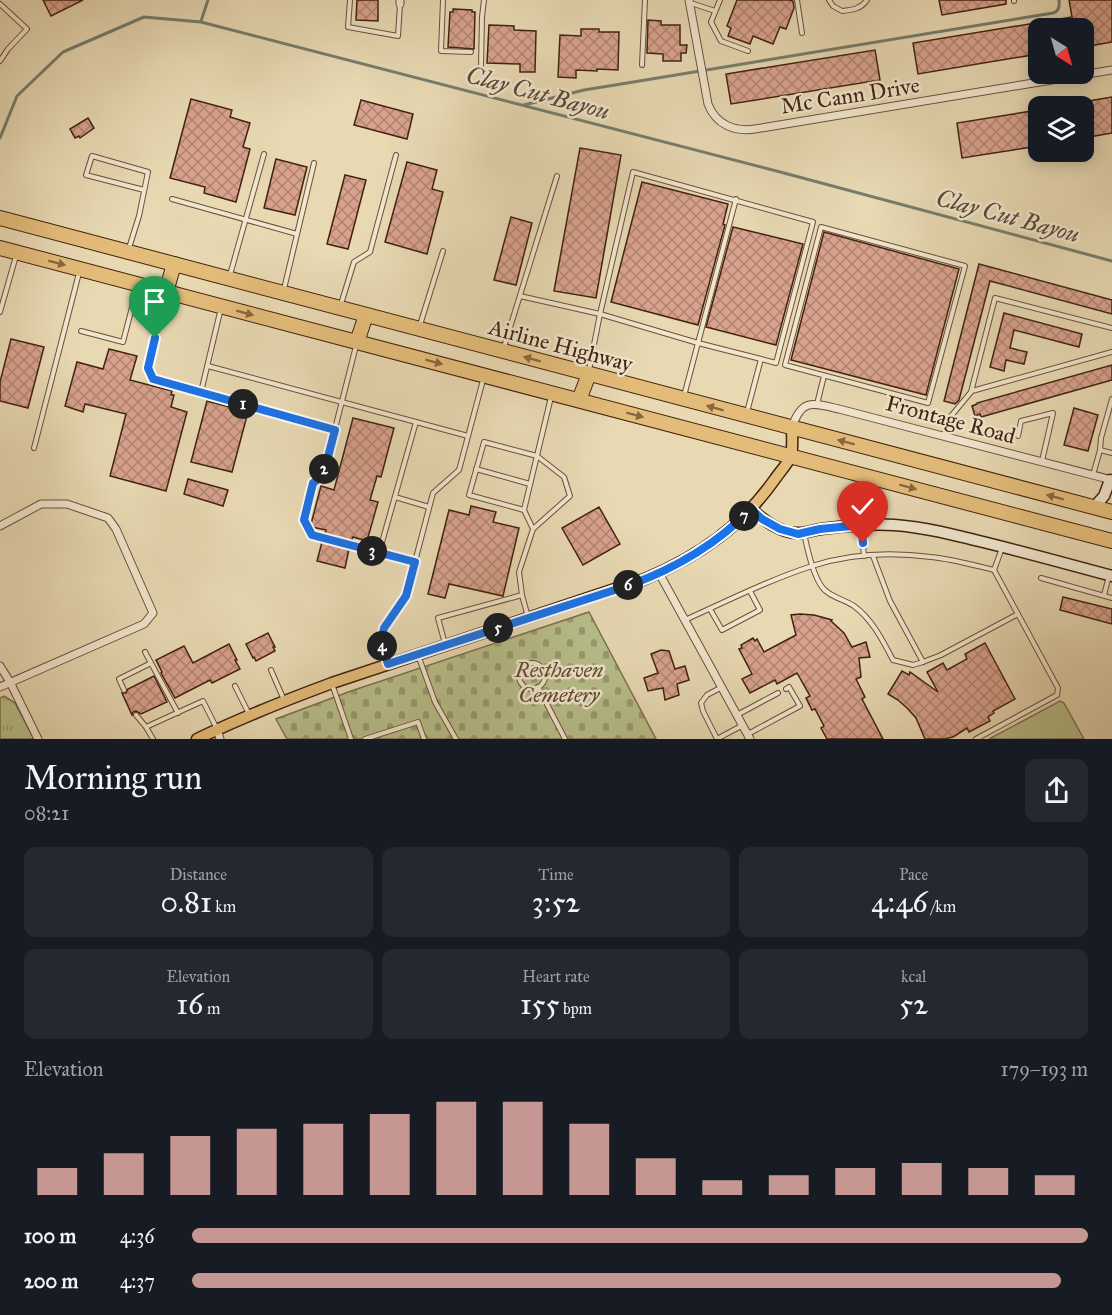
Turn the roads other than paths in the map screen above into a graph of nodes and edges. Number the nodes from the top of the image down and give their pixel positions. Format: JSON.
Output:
{"nodes":[{"id":1,"x":350,"y":0,"type":"edge"},
{"id":2,"x":443,"y":0,"type":"edge"},
{"id":3,"x":484,"y":0,"type":"edge"},
{"id":4,"x":645,"y":0,"type":"edge"},
{"id":5,"x":720,"y":0,"type":"edge"},
{"id":6,"x":797,"y":0,"type":"edge"},
{"id":7,"x":829,"y":0,"type":"edge"},
{"id":8,"x":867,"y":0,"type":"edge"},
{"id":9,"x":689,"y":1,"type":"edge"},
{"id":10,"x":400,"y":2,"type":"edge"},
{"id":11,"x":0,"y":4,"type":"edge"},
{"id":12,"x":716,"y":12,"type":"junction"},
{"id":13,"x":802,"y":33,"type":"dead end"},
{"id":14,"x":748,"y":51,"type":"dead end"},
{"id":15,"x":471,"y":52,"type":"dead end"},
{"id":16,"x":0,"y":61,"type":"edge"},
{"id":17,"x":642,"y":65,"type":"dead end"},
{"id":18,"x":481,"y":66,"type":"dead end"},
{"id":19,"x":1112,"y":70,"type":"edge"},
{"id":20,"x":264,"y":154,"type":"dead end"},
{"id":21,"x":396,"y":155,"type":"dead end"},
{"id":22,"x":314,"y":163,"type":"dead end"},
{"id":23,"x":557,"y":176,"type":"dead end"},
{"id":24,"x":144,"y":190,"type":"junction"},
{"id":25,"x":172,"y":199,"type":"dead end"},
{"id":26,"x":735,"y":199,"type":"junction"},
{"id":27,"x":2,"y":218,"type":"edge"},
{"id":28,"x":246,"y":218,"type":"junction"},
{"id":29,"x":297,"y":234,"type":"junction"},
{"id":30,"x":0,"y":248,"type":"edge"},
{"id":31,"x":443,"y":251,"type":"dead end"},
{"id":32,"x":17,"y":252,"type":"junction"},
{"id":33,"x":128,"y":252,"type":"junction"},
{"id":34,"x":174,"y":264,"type":"junction"},
{"id":35,"x":80,"y":269,"type":"junction"},
{"id":36,"x":229,"y":279,"type":"junction"},
{"id":37,"x":138,"y":284,"type":"junction"},
{"id":38,"x":166,"y":292,"type":"junction"},
{"id":39,"x":284,"y":293,"type":"junction"},
{"id":40,"x":520,"y":296,"type":"junction"},
{"id":41,"x":222,"y":306,"type":"junction"},
{"id":42,"x":340,"y":308,"type":"junction"},
{"id":43,"x":0,"y":312,"type":"edge"},
{"id":44,"x":600,"y":314,"type":"junction"},
{"id":45,"x":366,"y":315,"type":"junction"},
{"id":46,"x":1112,"y":328,"type":"edge"},
{"id":47,"x":419,"y":329,"type":"junction"},
{"id":48,"x":81,"y":332,"type":"dead end"},
{"id":49,"x":357,"y":342,"type":"junction"},
{"id":50,"x":698,"y":343,"type":"junction"},
{"id":51,"x":503,"y":351,"type":"junction"},
{"id":52,"x":1112,"y":352,"type":"edge"},
{"id":53,"x":761,"y":359,"type":"junction"},
{"id":54,"x":208,"y":366,"type":"junction"},
{"id":55,"x":589,"y":374,"type":"junction"},
{"id":56,"x":484,"y":375,"type":"junction"},
{"id":57,"x":824,"y":376,"type":"junction"},
{"id":58,"x":201,"y":392,"type":"junction"},
{"id":59,"x":971,"y":392,"type":"junction"},
{"id":60,"x":552,"y":393,"type":"junction"},
{"id":61,"x":683,"y":399,"type":"junction"},
{"id":62,"x":1112,"y":399,"type":"edge"},
{"id":63,"x":579,"y":400,"type":"junction"},
{"id":64,"x":340,"y":402,"type":"junction"},
{"id":65,"x":817,"y":405,"type":"junction"},
{"id":66,"x":746,"y":416,"type":"junction"},
{"id":67,"x":416,"y":422,"type":"junction"},
{"id":68,"x":792,"y":428,"type":"junction"},
{"id":69,"x":335,"y":430,"type":"junction"},
{"id":70,"x":468,"y":436,"type":"junction"},
{"id":71,"x":944,"y":436,"type":"junction"},
{"id":72,"x":1018,"y":436,"type":"dead end"},
{"id":73,"x":34,"y":448,"type":"dead end"},
{"id":74,"x":1100,"y":450,"type":"junction"},
{"id":75,"x":1112,"y":453,"type":"edge"},
{"id":76,"x":537,"y":456,"type":"junction"},
{"id":77,"x":791,"y":456,"type":"junction"},
{"id":78,"x":1041,"y":462,"type":"junction"},
{"id":79,"x":476,"y":469,"type":"junction"},
{"id":80,"x":1093,"y":475,"type":"junction"},
{"id":81,"x":1111,"y":480,"type":"edge"},
{"id":82,"x":530,"y":484,"type":"junction"},
{"id":83,"x":395,"y":497,"type":"junction"},
{"id":84,"x":429,"y":507,"type":"junction"},
{"id":85,"x":1094,"y":507,"type":"junction"},
{"id":86,"x":751,"y":509,"type":"junction"},
{"id":87,"x":524,"y":510,"type":"junction"},
{"id":88,"x":1112,"y":512,"type":"edge"},
{"id":89,"x":861,"y":525,"type":"junction"},
{"id":90,"x":0,"y":526,"type":"edge"},
{"id":91,"x":533,"y":529,"type":"junction"},
{"id":92,"x":804,"y":532,"type":"junction"},
{"id":93,"x":1110,"y":540,"type":"edge"},
{"id":94,"x":1002,"y":547,"type":"junction"},
{"id":95,"x":379,"y":553,"type":"junction"},
{"id":96,"x":864,"y":556,"type":"junction"},
{"id":97,"x":873,"y":556,"type":"junction"},
{"id":98,"x":415,"y":562,"type":"junction"},
{"id":99,"x":813,"y":566,"type":"junction"},
{"id":100,"x":994,"y":570,"type":"junction"},
{"id":101,"x":659,"y":573,"type":"junction"},
{"id":102,"x":1111,"y":576,"type":"edge"},
{"id":103,"x":1041,"y":578,"type":"dead end"},
{"id":104,"x":750,"y":591,"type":"junction"},
{"id":105,"x":522,"y":595,"type":"junction"},
{"id":106,"x":1104,"y":595,"type":"junction"},
{"id":107,"x":1112,"y":598,"type":"edge"},
{"id":108,"x":710,"y":609,"type":"junction"},
{"id":109,"x":1018,"y":614,"type":"junction"},
{"id":110,"x":529,"y":618,"type":"junction"},
{"id":111,"x":685,"y":621,"type":"junction"},
{"id":112,"x":445,"y":645,"type":"junction"},
{"id":113,"x":145,"y":652,"type":"dead end"},
{"id":114,"x":417,"y":655,"type":"junction"},
{"id":115,"x":923,"y":662,"type":"junction"},
{"id":116,"x":150,"y":663,"type":"junction"},
{"id":117,"x":388,"y":664,"type":"junction"},
{"id":118,"x":0,"y":666,"type":"edge"},
{"id":119,"x":271,"y":670,"type":"dead end"},
{"id":120,"x":10,"y":682,"type":"junction"},
{"id":121,"x":332,"y":683,"type":"junction"},
{"id":122,"x":235,"y":686,"type":"dead end"},
{"id":123,"x":0,"y":687,"type":"edge"},
{"id":124,"x":538,"y":687,"type":"junction"},
{"id":125,"x":722,"y":687,"type":"junction"},
{"id":126,"x":786,"y":688,"type":"dead end"},
{"id":127,"x":124,"y":690,"type":"dead end"},
{"id":128,"x":778,"y":693,"type":"dead end"},
{"id":129,"x":285,"y":701,"type":"junction"},
{"id":130,"x":178,"y":713,"type":"junction"},
{"id":131,"x":136,"y":715,"type":"dead end"},
{"id":132,"x":249,"y":715,"type":"junction"},
{"id":133,"x":737,"y":715,"type":"junction"},
{"id":134,"x":743,"y":725,"type":"junction"},
{"id":135,"x":146,"y":727,"type":"junction"},
{"id":136,"x":219,"y":734,"type":"edge"},
{"id":137,"x":749,"y":736,"type":"edge"},
{"id":138,"x":38,"y":739,"type":"edge"},
{"id":139,"x":153,"y":739,"type":"edge"},
{"id":140,"x":197,"y":739,"type":"edge"},
{"id":141,"x":351,"y":739,"type":"edge"},
{"id":142,"x":365,"y":739,"type":"edge"},
{"id":143,"x":424,"y":739,"type":"edge"},
{"id":144,"x":456,"y":739,"type":"edge"},
{"id":145,"x":565,"y":739,"type":"edge"},
{"id":146,"x":717,"y":739,"type":"edge"},
{"id":147,"x":976,"y":739,"type":"edge"}],
"edges":[{"from":1,"to":10,"type":"lane"},
{"from":2,"to":15,"type":"lane"},
{"from":3,"to":18,"type":"lane"},
{"from":4,"to":17,"type":"lane"},
{"from":5,"to":12,"type":"lane"},
{"from":6,"to":13,"type":"lane"},
{"from":7,"to":8,"type":"lane"},
{"from":9,"to":12,"type":"lane"},
{"from":9,"to":19,"type":"street","name":"Mc Cann Drive"},
{"from":11,"to":16,"type":"lane"},
{"from":12,"to":14,"type":"lane"},
{"from":20,"to":28,"type":"lane"},
{"from":21,"to":42,"type":"lane"},
{"from":22,"to":29,"type":"lane"},
{"from":23,"to":40,"type":"lane"},
{"from":24,"to":24,"type":"lane"},
{"from":24,"to":33,"type":"lane"},
{"from":25,"to":28,"type":"lane"},
{"from":26,"to":44,"type":"lane"},
{"from":26,"to":50,"type":"lane"},
{"from":26,"to":53,"type":"lane"},
{"from":27,"to":33,"type":"highway","name":"Airline Highway"},
{"from":28,"to":29,"type":"lane"},
{"from":28,"to":36,"type":"lane"},
{"from":29,"to":39,"type":"lane"},
{"from":30,"to":32,"type":"highway"},
{"from":31,"to":47,"type":"lane"},
{"from":32,"to":35,"type":"highway","one_way":true},
{"from":32,"to":43,"type":"lane"},
{"from":33,"to":34,"type":"highway","name":"Airline Highway"},
{"from":34,"to":36,"type":"highway","name":"Airline Highway"},
{"from":34,"to":38,"type":"highway"},
{"from":35,"to":37,"type":"highway"},
{"from":35,"to":73,"type":"lane"},
{"from":36,"to":39,"type":"highway","name":"Airline Highway"},
{"from":37,"to":38,"type":"highway"},
{"from":37,"to":48,"type":"lane"},
{"from":38,"to":41,"type":"highway"},
{"from":38,"to":58,"type":"lane"},
{"from":39,"to":42,"type":"highway","name":"Airline Highway"},
{"from":40,"to":44,"type":"lane"},
{"from":40,"to":51,"type":"lane"},
{"from":41,"to":49,"type":"highway","one_way":true},
{"from":41,"to":54,"type":"lane"},
{"from":42,"to":45,"type":"highway","name":"Airline Highway"},
{"from":44,"to":50,"type":"lane"},
{"from":44,"to":55,"type":"lane"},
{"from":45,"to":47,"type":"highway","name":"Airline Highway"},
{"from":45,"to":49,"type":"highway"},
{"from":46,"to":59,"type":"lane"},
{"from":47,"to":51,"type":"highway","name":"Airline Highway"},
{"from":49,"to":56,"type":"highway","one_way":true},
{"from":49,"to":64,"type":"lane"},
{"from":50,"to":53,"type":"lane"},
{"from":50,"to":61,"type":"lane"},
{"from":55,"to":51,"type":"highway","name":"Airline Highway","one_way":true},
{"from":52,"to":59,"type":"lane"},
{"from":53,"to":66,"type":"lane"},
{"from":54,"to":58,"type":"lane"},
{"from":54,"to":64,"type":"lane"},
{"from":55,"to":61,"type":"highway","name":"Airline Highway"},
{"from":55,"to":63,"type":"highway"},
{"from":56,"to":60,"type":"highway"},
{"from":56,"to":70,"type":"lane"},
{"from":57,"to":57,"type":"lane"},
{"from":57,"to":65,"type":"lane"},
{"from":58,"to":69,"type":"lane"},
{"from":59,"to":71,"type":"lane"},
{"from":60,"to":63,"type":"highway"},
{"from":60,"to":76,"type":"lane"},
{"from":66,"to":61,"type":"highway","name":"Airline Highway","one_way":true},
{"from":62,"to":74,"type":"lane"},
{"from":63,"to":77,"type":"highway","one_way":true},
{"from":64,"to":67,"type":"lane"},
{"from":64,"to":69,"type":"lane"},
{"from":65,"to":68,"type":"street"},
{"from":65,"to":71,"type":"street","name":"Frontage Road"},
{"from":66,"to":68,"type":"highway","name":"Airline Highway"},
{"from":67,"to":70,"type":"lane"},
{"from":67,"to":83,"type":"lane"},
{"from":68,"to":77,"type":"main road"},
{"from":85,"to":68,"type":"highway","name":"Airline Highway","one_way":true},
{"from":69,"to":95,"type":"lane"},
{"from":70,"to":84,"type":"lane"},
{"from":71,"to":78,"type":"street","name":"Frontage Road"},
{"from":72,"to":78,"type":"lane"},
{"from":74,"to":75,"type":"lane"},
{"from":74,"to":80,"type":"lane"},
{"from":76,"to":79,"type":"lane"},
{"from":76,"to":82,"type":"lane"},
{"from":76,"to":91,"type":"lane"},
{"from":77,"to":86,"type":"main road"},
{"from":77,"to":93,"type":"highway","one_way":true},
{"from":78,"to":80,"type":"street","name":"Frontage Road"},
{"from":79,"to":82,"type":"lane"},
{"from":79,"to":87,"type":"lane"},
{"from":80,"to":81,"type":"street","name":"Frontage Road"},
{"from":81,"to":85,"type":"street"},
{"from":82,"to":87,"type":"lane"},
{"from":83,"to":84,"type":"lane"},
{"from":83,"to":95,"type":"lane"},
{"from":84,"to":98,"type":"lane"},
{"from":85,"to":88,"type":"highway","name":"Airline Highway"},
{"from":86,"to":92,"type":"street"},
{"from":86,"to":101,"type":"main road"},
{"from":87,"to":91,"type":"lane"},
{"from":89,"to":92,"type":"street"},
{"from":89,"to":94,"type":"street"},
{"from":89,"to":96,"type":"lane"},
{"from":90,"to":120,"type":"street"},
{"from":91,"to":105,"type":"lane"},
{"from":92,"to":99,"type":"lane"},
{"from":94,"to":100,"type":"lane"},
{"from":94,"to":102,"type":"street"},
{"from":95,"to":98,"type":"lane"},
{"from":96,"to":97,"type":"lane"},
{"from":96,"to":99,"type":"lane"},
{"from":97,"to":100,"type":"lane"},
{"from":97,"to":115,"type":"lane"},
{"from":98,"to":117,"type":"lane"},
{"from":99,"to":104,"type":"lane"},
{"from":99,"to":115,"type":"lane"},
{"from":100,"to":109,"type":"lane"},
{"from":101,"to":110,"type":"main road"},
{"from":101,"to":111,"type":"street"},
{"from":102,"to":106,"type":"lane"},
{"from":103,"to":106,"type":"lane"},
{"from":104,"to":108,"type":"lane"},
{"from":104,"to":108,"type":"lane"},
{"from":105,"to":110,"type":"lane"},
{"from":105,"to":112,"type":"lane"},
{"from":106,"to":107,"type":"lane"},
{"from":108,"to":111,"type":"lane"},
{"from":109,"to":115,"type":"lane"},
{"from":109,"to":147,"type":"lane"},
{"from":110,"to":112,"type":"main road"},
{"from":111,"to":125,"type":"street"},
{"from":112,"to":114,"type":"main road"},
{"from":113,"to":116,"type":"lane"},
{"from":114,"to":117,"type":"main road"},
{"from":114,"to":144,"type":"lane"},
{"from":116,"to":127,"type":"lane"},
{"from":116,"to":130,"type":"lane"},
{"from":117,"to":121,"type":"main road"},
{"from":118,"to":120,"type":"street"},
{"from":119,"to":129,"type":"lane"},
{"from":120,"to":123,"type":"street"},
{"from":120,"to":138,"type":"street"},
{"from":121,"to":129,"type":"main road"},
{"from":121,"to":141,"type":"lane"},
{"from":122,"to":132,"type":"lane"},
{"from":124,"to":124,"type":"lane"},
{"from":124,"to":145,"type":"lane"},
{"from":125,"to":133,"type":"street"},
{"from":125,"to":146,"type":"lane"},
{"from":126,"to":137,"type":"lane"},
{"from":128,"to":133,"type":"lane"},
{"from":129,"to":132,"type":"main road"},
{"from":130,"to":135,"type":"lane"},
{"from":130,"to":136,"type":"lane"},
{"from":131,"to":135,"type":"lane"},
{"from":132,"to":136,"type":"main road"},
{"from":133,"to":134,"type":"street"},
{"from":134,"to":137,"type":"street"},
{"from":134,"to":146,"type":"lane"},
{"from":135,"to":139,"type":"lane"},
{"from":136,"to":140,"type":"main road"},
{"from":142,"to":143,"type":"lane"}]}
